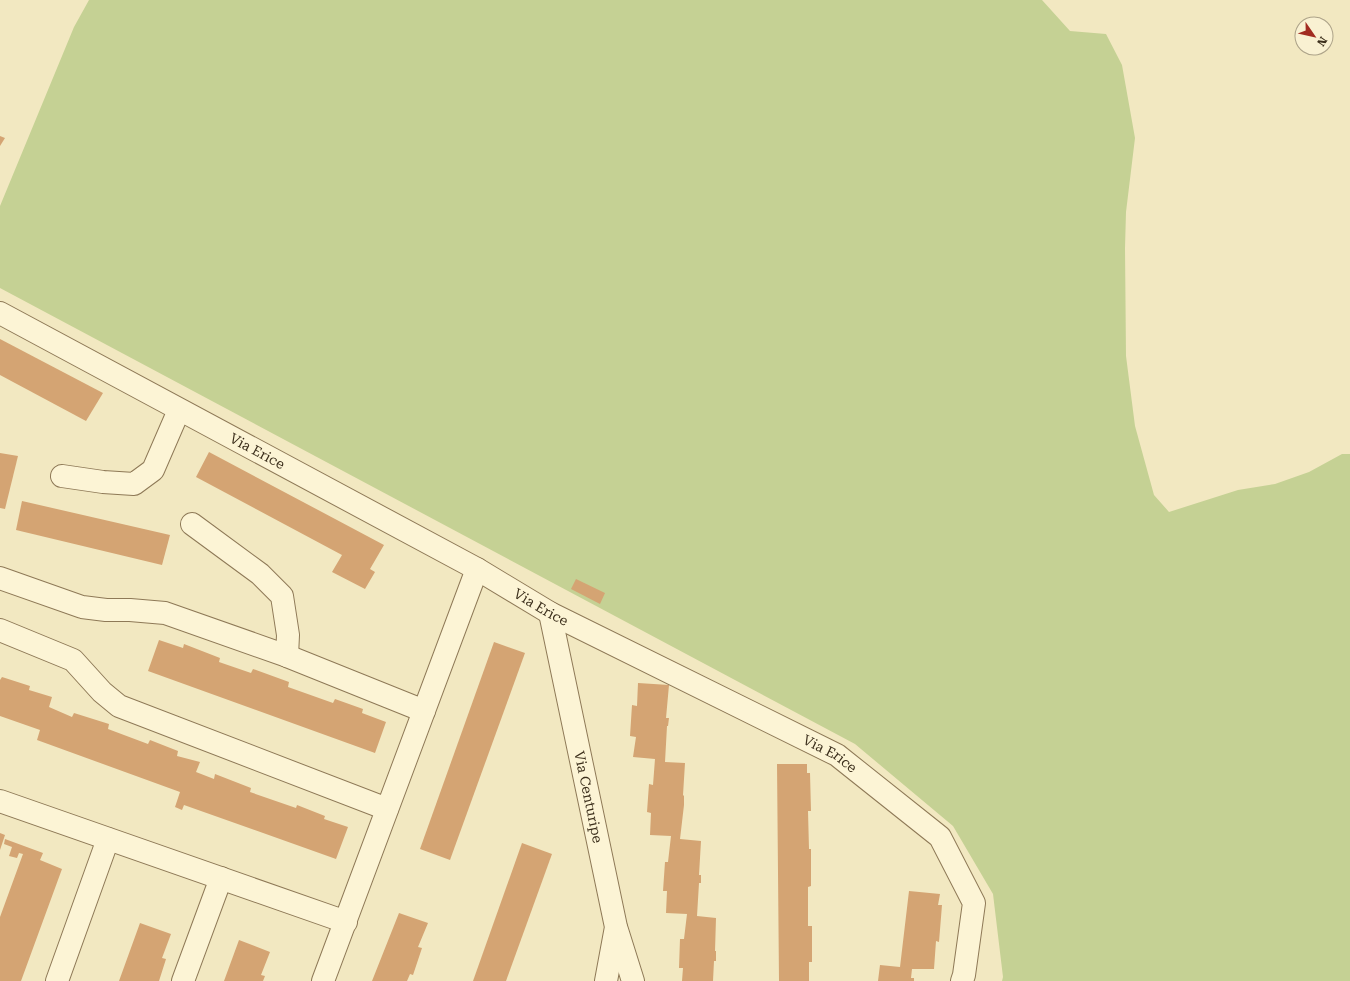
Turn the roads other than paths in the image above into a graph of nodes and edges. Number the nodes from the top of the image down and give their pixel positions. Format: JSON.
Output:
{"nodes":[{"id":1,"x":0,"y":313,"type":"edge"},
{"id":2,"x":179,"y":410,"type":"junction"},
{"id":3,"x":62,"y":476,"type":"dead end"},
{"id":4,"x":192,"y":524,"type":"dead end"},
{"id":5,"x":477,"y":569,"type":"junction"},
{"id":6,"x":0,"y":578,"type":"edge"},
{"id":7,"x":550,"y":613,"type":"junction"},
{"id":8,"x":0,"y":630,"type":"edge"},
{"id":9,"x":287,"y":656,"type":"junction"},
{"id":10,"x":424,"y":711,"type":"junction"},
{"id":11,"x":0,"y":801,"type":"edge"},
{"id":12,"x":387,"y":809,"type":"junction"},
{"id":13,"x":108,"y":839,"type":"junction"},
{"id":14,"x":221,"y":878,"type":"junction"},
{"id":15,"x":346,"y":922,"type":"junction"},
{"id":16,"x":616,"y":927,"type":"junction"},
{"id":17,"x":57,"y":981,"type":"edge"},
{"id":18,"x":183,"y":981,"type":"edge"},
{"id":19,"x":323,"y":981,"type":"edge"},
{"id":20,"x":606,"y":981,"type":"edge"},
{"id":21,"x":633,"y":981,"type":"edge"},
{"id":22,"x":962,"y":981,"type":"edge"}],
"edges":[{"from":1,"to":2,"type":"street","name":"Via Erice"},
{"from":2,"to":3,"type":"street"},
{"from":2,"to":5,"type":"street","name":"Via Erice"},
{"from":4,"to":9,"type":"street"},
{"from":5,"to":7,"type":"street","name":"Via Erice"},
{"from":5,"to":10,"type":"street"},
{"from":6,"to":9,"type":"street"},
{"from":7,"to":16,"type":"street","name":"Via Centuripe"},
{"from":7,"to":22,"type":"street","name":"Via Erice"},
{"from":8,"to":12,"type":"street"},
{"from":9,"to":10,"type":"street"},
{"from":10,"to":12,"type":"street"},
{"from":11,"to":13,"type":"street"},
{"from":12,"to":15,"type":"street"},
{"from":13,"to":14,"type":"street"},
{"from":13,"to":17,"type":"street"},
{"from":14,"to":15,"type":"street"},
{"from":14,"to":18,"type":"street"},
{"from":15,"to":19,"type":"street"},
{"from":16,"to":20,"type":"street","name":"Via Centuripe"},
{"from":16,"to":21,"type":"street"}]}
